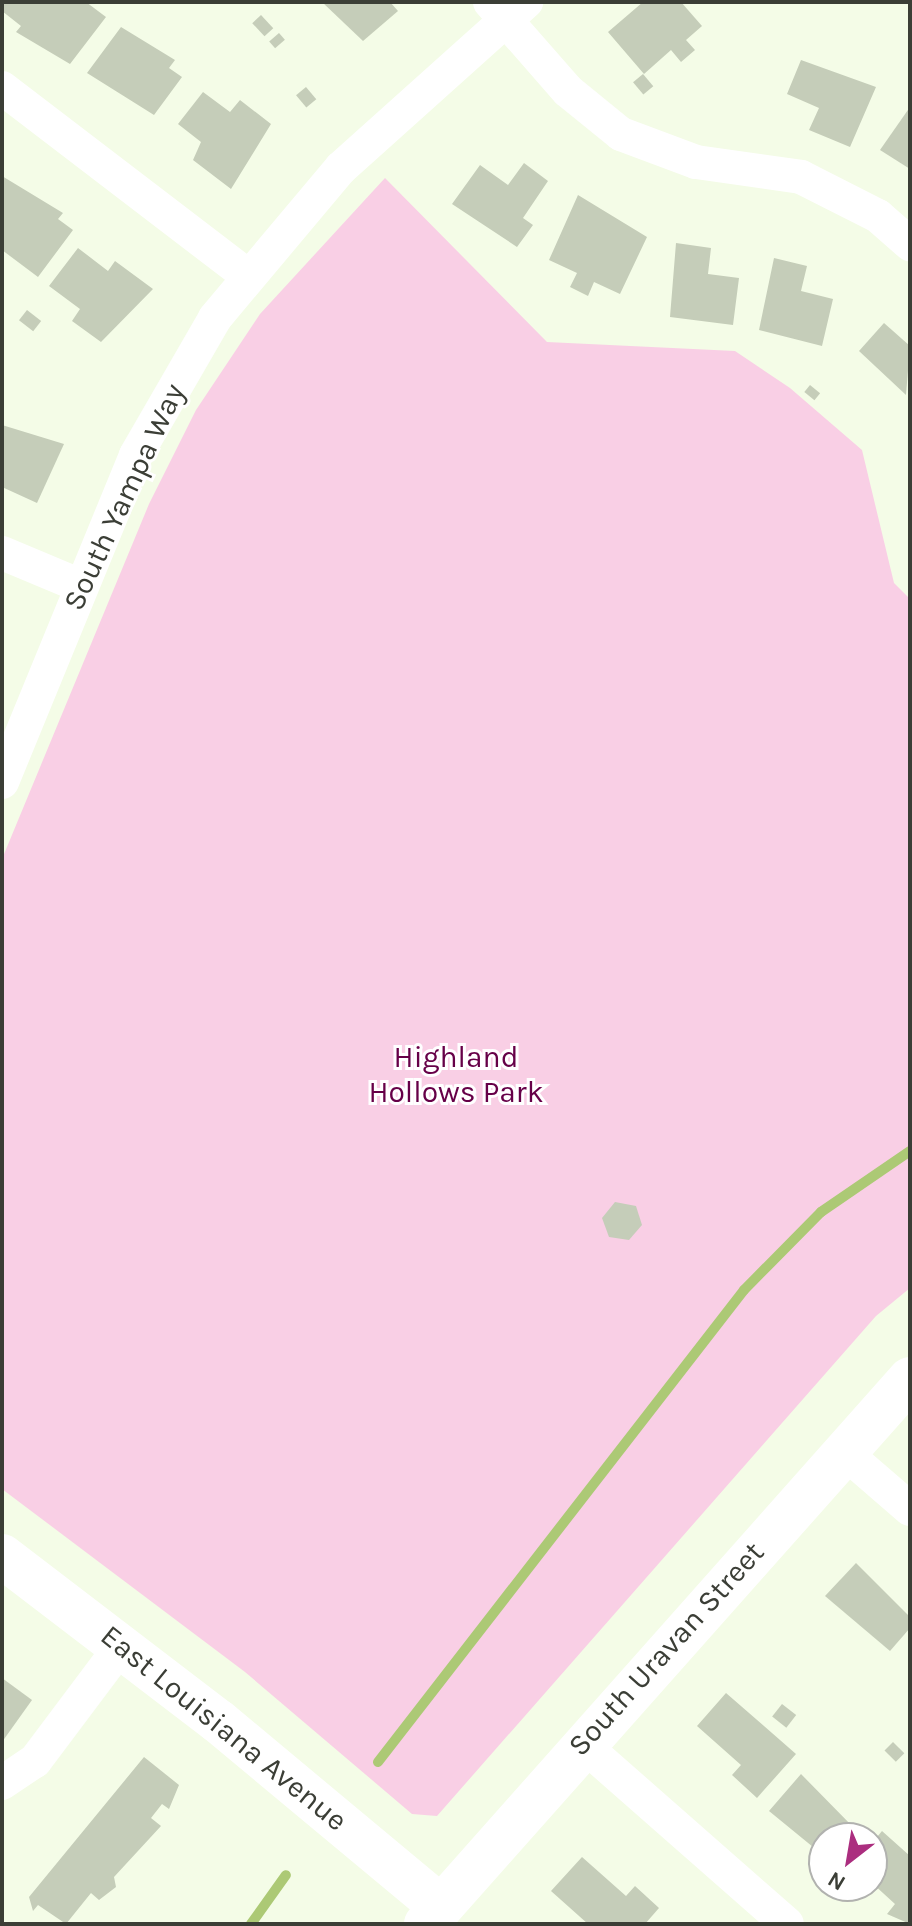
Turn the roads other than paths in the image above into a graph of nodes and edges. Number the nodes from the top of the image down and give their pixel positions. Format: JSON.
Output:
{"nodes":[{"id":1,"x":507,"y":8,"type":"edge"},
{"id":2,"x":2,"y":88,"type":"edge"},
{"id":3,"x":910,"y":244,"type":"edge"},
{"id":4,"x":247,"y":275,"type":"junction"},
{"id":5,"x":2,"y":553,"type":"edge"},
{"id":6,"x":81,"y":586,"type":"junction"},
{"id":7,"x":2,"y":782,"type":"edge"},
{"id":8,"x":910,"y":1379,"type":"edge"},
{"id":9,"x":844,"y":1452,"type":"junction"},
{"id":10,"x":910,"y":1509,"type":"edge"},
{"id":11,"x":2,"y":1556,"type":"edge"},
{"id":12,"x":122,"y":1645,"type":"junction"},
{"id":13,"x":581,"y":1743,"type":"junction"},
{"id":14,"x":2,"y":1783,"type":"edge"},
{"id":15,"x":434,"y":1915,"type":"edge"},
{"id":16,"x":787,"y":1924,"type":"edge"}],
"edges":[{"from":1,"to":3,"type":"street"},
{"from":1,"to":4,"type":"street","name":"South Yampa Way"},
{"from":2,"to":4,"type":"street"},
{"from":4,"to":6,"type":"street","name":"South Yampa Way"},
{"from":5,"to":6,"type":"street"},
{"from":6,"to":7,"type":"street","name":"South Yampa Way"},
{"from":8,"to":9,"type":"street","name":"South Uravan Street"},
{"from":9,"to":10,"type":"street"},
{"from":9,"to":13,"type":"street","name":"South Uravan Street"},
{"from":11,"to":12,"type":"street","name":"East Louisiana Avenue"},
{"from":12,"to":14,"type":"street"},
{"from":12,"to":15,"type":"street","name":"East Louisiana Avenue"},
{"from":13,"to":15,"type":"street","name":"South Uravan Street"},
{"from":13,"to":16,"type":"street"}]}
